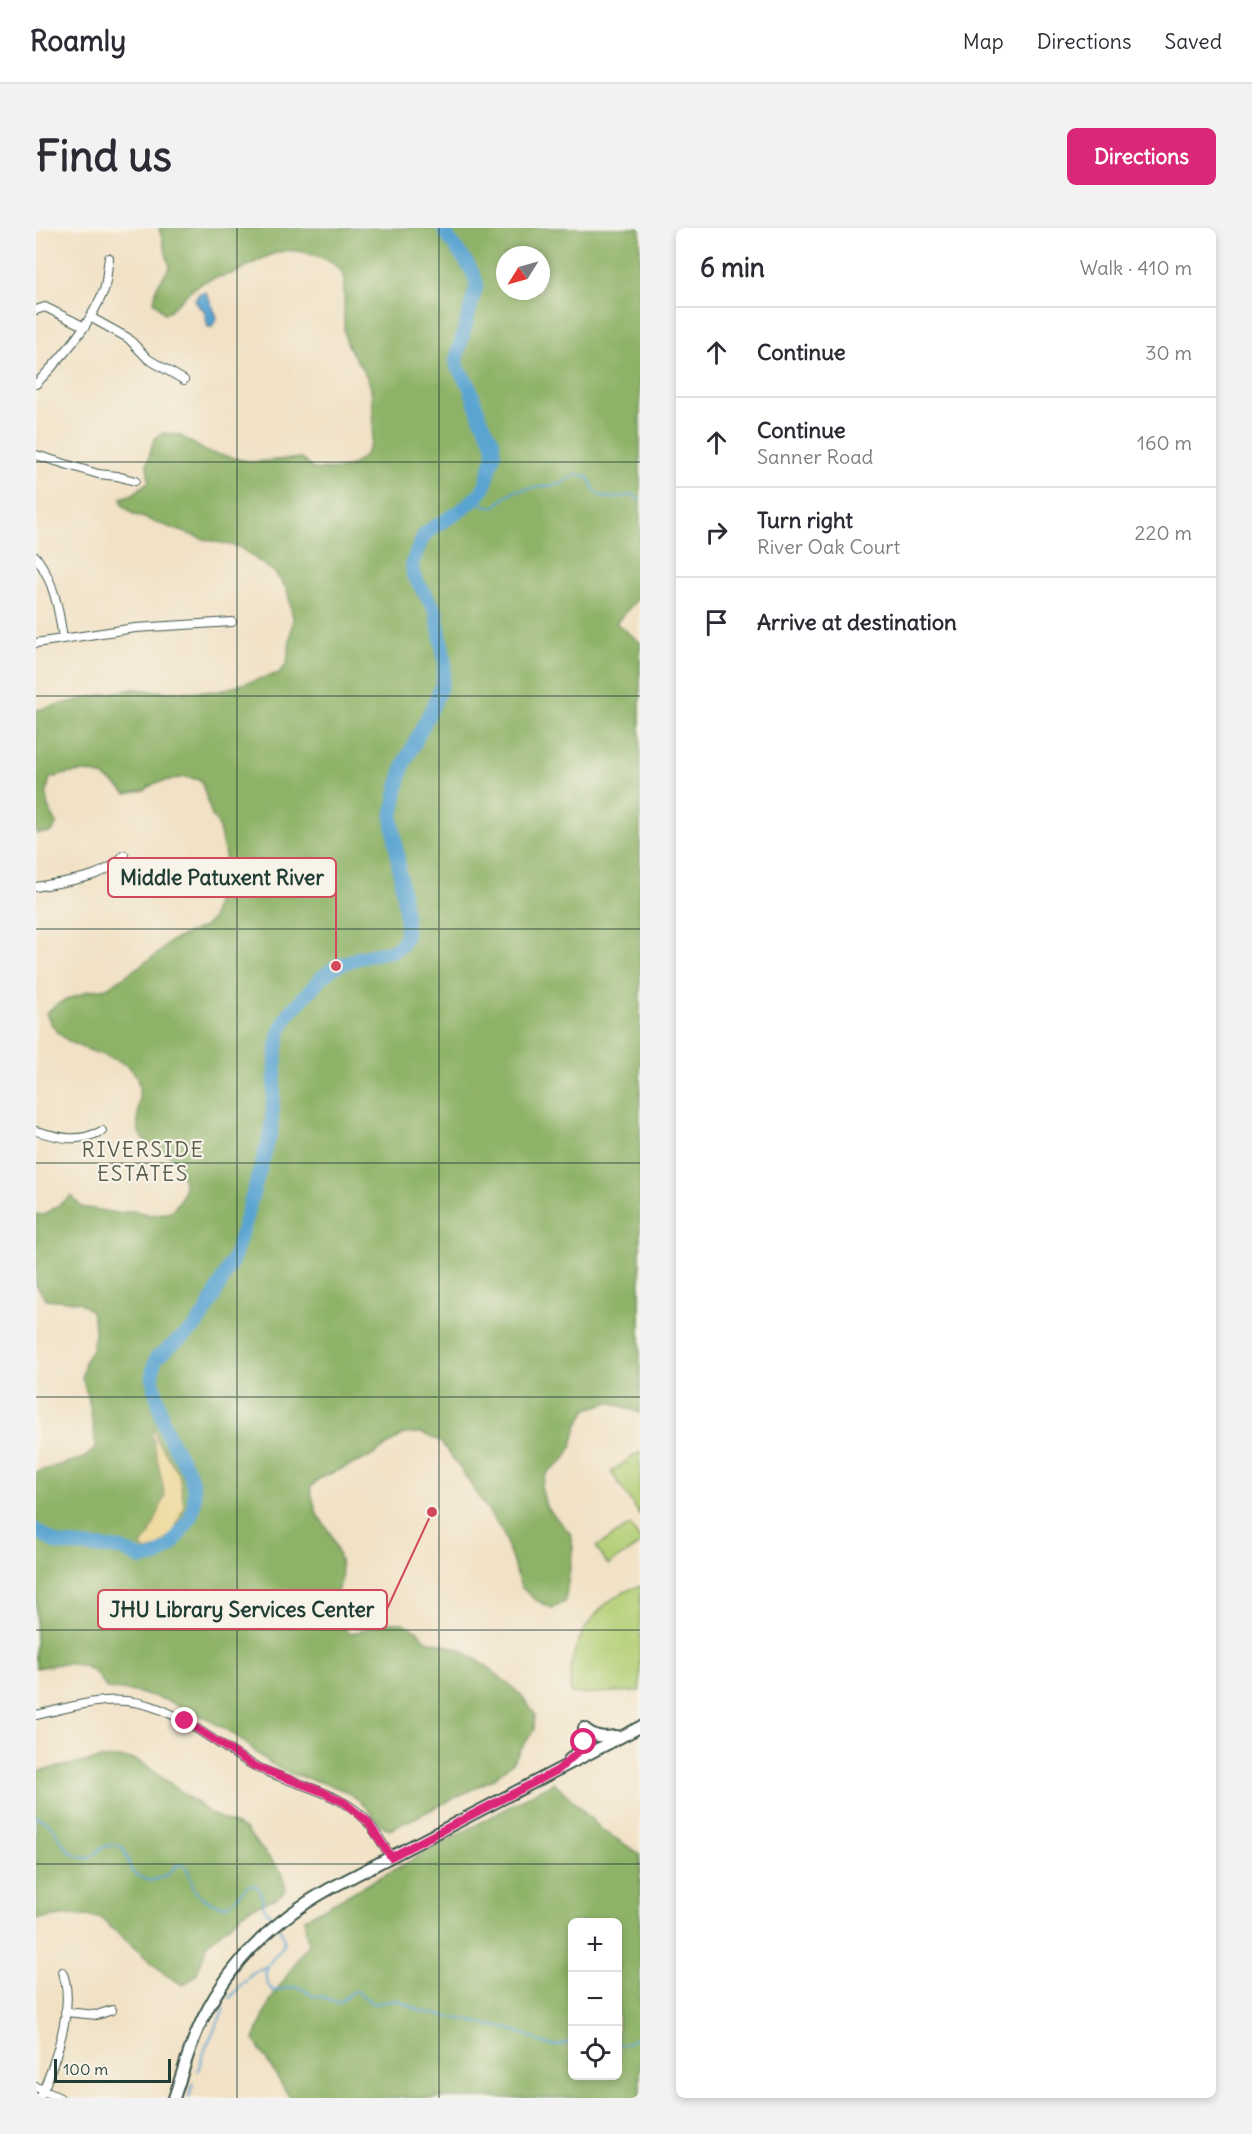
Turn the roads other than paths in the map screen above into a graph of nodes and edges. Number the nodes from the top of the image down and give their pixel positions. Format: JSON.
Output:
{"nodes":[{"id":1,"x":109,"y":258,"type":"dead end"},
{"id":2,"x":36,"y":310,"type":"edge"},
{"id":3,"x":90,"y":317,"type":"junction"},
{"id":4,"x":85,"y":327,"type":"junction"},
{"id":5,"x":184,"y":380,"type":"dead end"},
{"id":6,"x":36,"y":384,"type":"edge"},
{"id":7,"x":36,"y":455,"type":"edge"},
{"id":8,"x":135,"y":481,"type":"dead end"},
{"id":9,"x":36,"y":557,"type":"edge"},
{"id":10,"x":232,"y":622,"type":"dead end"},
{"id":11,"x":63,"y":639,"type":"junction"},
{"id":12,"x":36,"y":643,"type":"edge"},
{"id":13,"x":124,"y":855,"type":"dead end"},
{"id":14,"x":36,"y":887,"type":"edge"},
{"id":15,"x":36,"y":1131,"type":"edge"},
{"id":16,"x":102,"y":1131,"type":"dead end"},
{"id":17,"x":36,"y":1715,"type":"edge"},
{"id":18,"x":640,"y":1727,"type":"edge"},
{"id":19,"x":628,"y":1733,"type":"junction"},
{"id":20,"x":558,"y":1770,"type":"junction"},
{"id":21,"x":391,"y":1857,"type":"junction"},
{"id":22,"x":62,"y":1972,"type":"dead end"},
{"id":23,"x":112,"y":2010,"type":"dead end"},
{"id":24,"x":65,"y":2012,"type":"junction"},
{"id":25,"x":40,"y":2092,"type":"edge"},
{"id":26,"x":60,"y":2098,"type":"edge"},
{"id":27,"x":174,"y":2098,"type":"edge"}],
"edges":[{"from":1,"to":3,"type":"street"},
{"from":2,"to":4,"type":"street"},
{"from":3,"to":4,"type":"street"},
{"from":3,"to":5,"type":"street"},
{"from":4,"to":6,"type":"street"},
{"from":7,"to":8,"type":"street"},
{"from":9,"to":11,"type":"street"},
{"from":10,"to":11,"type":"street"},
{"from":11,"to":12,"type":"street"},
{"from":13,"to":14,"type":"street"},
{"from":15,"to":16,"type":"street"},
{"from":17,"to":21,"type":"street"},
{"from":18,"to":19,"type":"main road"},
{"from":19,"to":20,"type":"main road"},
{"from":19,"to":20,"type":"main road"},
{"from":20,"to":21,"type":"main road"},
{"from":21,"to":27,"type":"main road"},
{"from":22,"to":24,"type":"street"},
{"from":23,"to":24,"type":"street"},
{"from":24,"to":25,"type":"street"},
{"from":25,"to":26,"type":"street"}]}
